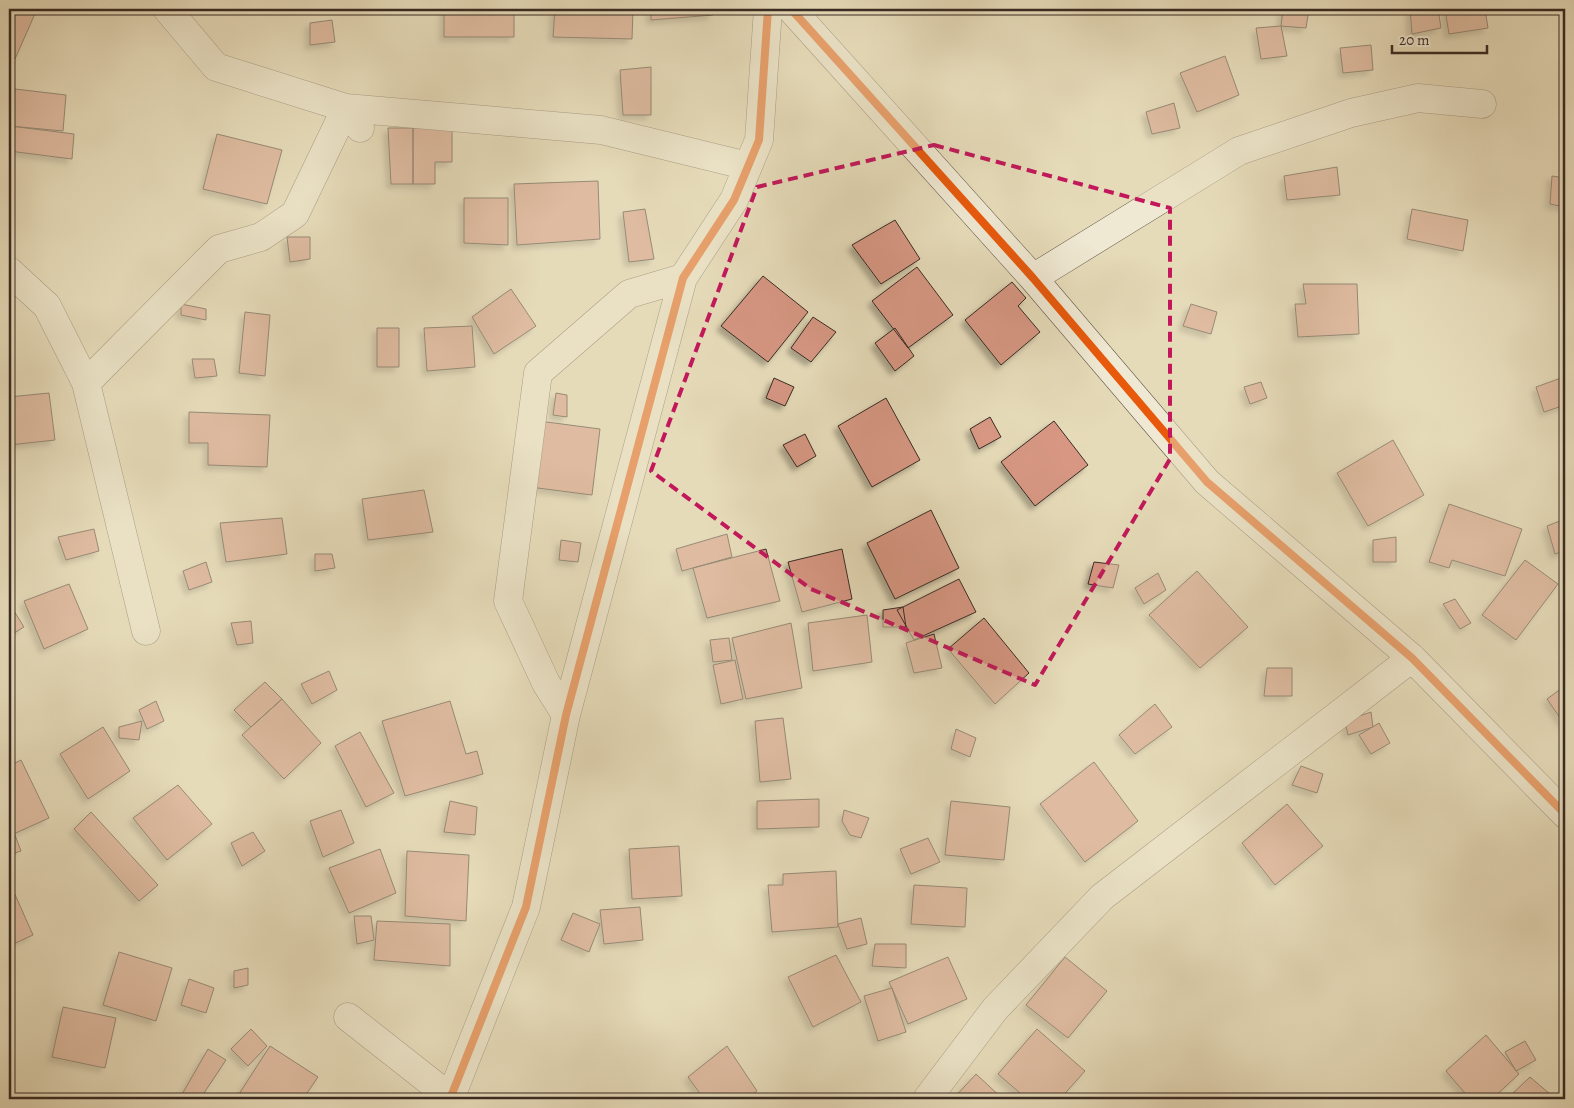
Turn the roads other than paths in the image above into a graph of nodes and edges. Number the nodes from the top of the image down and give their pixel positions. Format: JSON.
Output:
{"nodes":[{"id":1,"x":167,"y":9,"type":"edge"},
{"id":2,"x":768,"y":9,"type":"edge"},
{"id":3,"x":791,"y":9,"type":"edge"},
{"id":4,"x":1482,"y":104,"type":"dead end"},
{"id":5,"x":353,"y":118,"type":"junction"},
{"id":6,"x":748,"y":166,"type":"junction"},
{"id":7,"x":9,"y":271,"type":"edge"},
{"id":8,"x":683,"y":278,"type":"junction"},
{"id":9,"x":1032,"y":278,"type":"junction"},
{"id":10,"x":86,"y":383,"type":"junction"},
{"id":11,"x":146,"y":631,"type":"dead end"},
{"id":12,"x":1412,"y":658,"type":"junction"},
{"id":13,"x":566,"y":716,"type":"junction"},
{"id":14,"x":1565,"y":814,"type":"edge"},
{"id":15,"x":348,"y":1017,"type":"dead end"},
{"id":16,"x":451,"y":1098,"type":"edge"},
{"id":17,"x":927,"y":1099,"type":"edge"}],
"edges":[{"from":1,"to":5,"type":"street"},
{"from":2,"to":6,"type":"street"},
{"from":3,"to":9,"type":"street"},
{"from":4,"to":9,"type":"street"},
{"from":5,"to":6,"type":"street"},
{"from":5,"to":10,"type":"street"},
{"from":6,"to":8,"type":"street"},
{"from":7,"to":10,"type":"street"},
{"from":8,"to":13,"type":"street"},
{"from":8,"to":13,"type":"street"},
{"from":9,"to":12,"type":"street"},
{"from":10,"to":11,"type":"street"},
{"from":12,"to":14,"type":"street"},
{"from":12,"to":17,"type":"street"},
{"from":13,"to":16,"type":"street"},
{"from":15,"to":16,"type":"street"}]}
